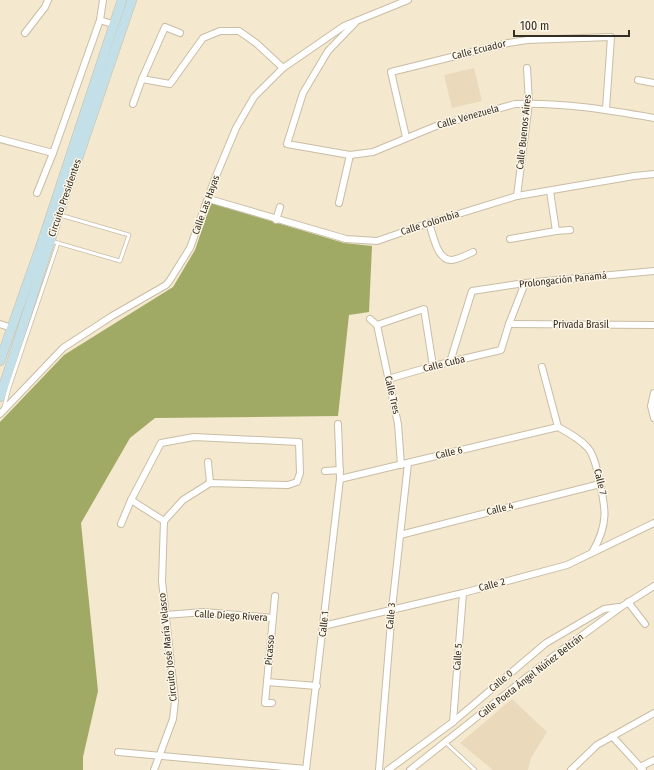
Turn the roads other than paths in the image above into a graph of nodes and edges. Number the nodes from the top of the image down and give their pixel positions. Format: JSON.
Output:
{"nodes":[{"id":1,"x":48,"y":0,"type":"edge"},
{"id":2,"x":104,"y":0,"type":"edge"},
{"id":3,"x":122,"y":0,"type":"edge"},
{"id":4,"x":132,"y":0,"type":"edge"},
{"id":5,"x":408,"y":0,"type":"edge"},
{"id":6,"x":100,"y":20,"type":"junction"},
{"id":7,"x":356,"y":22,"type":"junction"},
{"id":8,"x":115,"y":25,"type":"junction"},
{"id":9,"x":25,"y":33,"type":"dead end"},
{"id":10,"x":180,"y":33,"type":"dead end"},
{"id":11,"x":283,"y":68,"type":"junction"},
{"id":12,"x":527,"y":68,"type":"dead end"},
{"id":13,"x":142,"y":79,"type":"junction"},
{"id":14,"x":638,"y":80,"type":"dead end"},
{"id":15,"x":654,"y":83,"type":"edge"},
{"id":16,"x":528,"y":103,"type":"junction"},
{"id":17,"x":133,"y":104,"type":"dead end"},
{"id":18,"x":606,"y":109,"type":"junction"},
{"id":19,"x":654,"y":118,"type":"edge"},
{"id":20,"x":406,"y":137,"type":"junction"},
{"id":21,"x":0,"y":139,"type":"edge"},
{"id":22,"x":53,"y":153,"type":"junction"},
{"id":23,"x":350,"y":155,"type":"junction"},
{"id":24,"x":654,"y":174,"type":"edge"},
{"id":25,"x":550,"y":191,"type":"junction"},
{"id":26,"x":37,"y":192,"type":"dead end"},
{"id":27,"x":517,"y":196,"type":"junction"},
{"id":28,"x":209,"y":199,"type":"junction"},
{"id":29,"x":339,"y":203,"type":"dead end"},
{"id":30,"x":280,"y":207,"type":"dead end"},
{"id":31,"x":56,"y":213,"type":"junction"},
{"id":32,"x":276,"y":220,"type":"junction"},
{"id":33,"x":429,"y":222,"type":"junction"},
{"id":34,"x":570,"y":230,"type":"dead end"},
{"id":35,"x":556,"y":231,"type":"junction"},
{"id":36,"x":510,"y":239,"type":"dead end"},
{"id":37,"x":50,"y":241,"type":"junction"},
{"id":38,"x":473,"y":252,"type":"dead end"},
{"id":39,"x":654,"y":271,"type":"edge"},
{"id":40,"x":525,"y":283,"type":"junction"},
{"id":41,"x":370,"y":319,"type":"dead end"},
{"id":42,"x":0,"y":324,"type":"edge"},
{"id":43,"x":509,"y":324,"type":"junction"},
{"id":44,"x":377,"y":325,"type":"junction"},
{"id":45,"x":654,"y":325,"type":"edge"},
{"id":46,"x":12,"y":328,"type":"junction"},
{"id":47,"x":0,"y":362,"type":"edge"},
{"id":48,"x":450,"y":362,"type":"junction"},
{"id":49,"x":433,"y":366,"type":"junction"},
{"id":50,"x":542,"y":367,"type":"dead end"},
{"id":51,"x":388,"y":379,"type":"junction"},
{"id":52,"x":654,"y":393,"type":"edge"},
{"id":53,"x":0,"y":397,"type":"edge"},
{"id":54,"x":1,"y":412,"type":"edge"},
{"id":55,"x":654,"y":418,"type":"edge"},
{"id":56,"x":338,"y":424,"type":"dead end"},
{"id":57,"x":558,"y":427,"type":"junction"},
{"id":58,"x":208,"y":462,"type":"dead end"},
{"id":59,"x":404,"y":464,"type":"junction"},
{"id":60,"x":340,"y":470,"type":"junction"},
{"id":61,"x":325,"y":471,"type":"dead end"},
{"id":62,"x":340,"y":479,"type":"junction"},
{"id":63,"x":210,"y":483,"type":"junction"},
{"id":64,"x":600,"y":484,"type":"junction"},
{"id":65,"x":131,"y":500,"type":"junction"},
{"id":66,"x":164,"y":521,"type":"junction"},
{"id":67,"x":654,"y":523,"type":"edge"},
{"id":68,"x":122,"y":524,"type":"dead end"},
{"id":69,"x":400,"y":535,"type":"junction"},
{"id":70,"x":593,"y":551,"type":"junction"},
{"id":71,"x":654,"y":586,"type":"edge"},
{"id":72,"x":464,"y":593,"type":"junction"},
{"id":73,"x":275,"y":596,"type":"dead end"},
{"id":74,"x":628,"y":602,"type":"junction"},
{"id":75,"x":621,"y":607,"type":"junction"},
{"id":76,"x":392,"y":609,"type":"junction"},
{"id":77,"x":166,"y":615,"type":"junction"},
{"id":78,"x":273,"y":618,"type":"junction"},
{"id":79,"x":645,"y":624,"type":"dead end"},
{"id":80,"x":323,"y":626,"type":"junction"},
{"id":81,"x":267,"y":682,"type":"junction"},
{"id":82,"x":317,"y":686,"type":"junction"},
{"id":83,"x":272,"y":703,"type":"dead end"},
{"id":84,"x":654,"y":713,"type":"edge"},
{"id":85,"x":453,"y":722,"type":"junction"},
{"id":86,"x":612,"y":736,"type":"junction"},
{"id":87,"x":446,"y":742,"type":"junction"},
{"id":88,"x":118,"y":752,"type":"dead end"},
{"id":89,"x":160,"y":756,"type":"junction"},
{"id":90,"x":654,"y":760,"type":"edge"},
{"id":91,"x":641,"y":769,"type":"edge"},
{"id":92,"x":154,"y":770,"type":"edge"},
{"id":93,"x":306,"y":770,"type":"edge"},
{"id":94,"x":379,"y":770,"type":"edge"},
{"id":95,"x":388,"y":770,"type":"edge"},
{"id":96,"x":410,"y":770,"type":"edge"},
{"id":97,"x":475,"y":770,"type":"edge"},
{"id":98,"x":571,"y":770,"type":"edge"}],
"edges":[{"from":1,"to":9,"type":"street"},
{"from":2,"to":6,"type":"street"},
{"from":3,"to":8,"type":"main road","name":"Circuito Presidentes"},
{"from":4,"to":31,"type":"main road","name":"Circuito Presidentes"},
{"from":5,"to":7,"type":"street","name":"Calle Las Hayas"},
{"from":6,"to":8,"type":"street"},
{"from":6,"to":22,"type":"street"},
{"from":7,"to":11,"type":"street","name":"Calle Las Hayas"},
{"from":7,"to":23,"type":"street","name":"Calle Venezuela"},
{"from":8,"to":31,"type":"main road","name":"Circuito Presidentes"},
{"from":10,"to":13,"type":"street"},
{"from":11,"to":13,"type":"street"},
{"from":11,"to":28,"type":"street","name":"Calle Las Hayas"},
{"from":12,"to":16,"type":"street","name":"Calle Buenos Aires"},
{"from":13,"to":17,"type":"street"},
{"from":14,"to":15,"type":"street"},
{"from":16,"to":18,"type":"street","name":"Calle Venezuela"},
{"from":16,"to":20,"type":"street","name":"Calle Venezuela"},
{"from":16,"to":27,"type":"street","name":"Calle Buenos Aires"},
{"from":18,"to":19,"type":"street","name":"Calle Venezuela"},
{"from":18,"to":20,"type":"street","name":"Calle Ecuador"},
{"from":20,"to":23,"type":"street","name":"Calle Venezuela"},
{"from":21,"to":22,"type":"street"},
{"from":22,"to":26,"type":"street"},
{"from":23,"to":29,"type":"street"},
{"from":24,"to":25,"type":"street","name":"Calle Colombia"},
{"from":25,"to":27,"type":"street","name":"Calle Colombia"},
{"from":25,"to":35,"type":"street"},
{"from":27,"to":33,"type":"street","name":"Calle Colombia"},
{"from":28,"to":32,"type":"street","name":"Calle Colombia"},
{"from":28,"to":54,"type":"street","name":"Calle Las Hayas"},
{"from":30,"to":32,"type":"street"},
{"from":31,"to":37,"type":"main road","name":"Circuito Presidentes"},
{"from":31,"to":37,"type":"lane"},
{"from":32,"to":33,"type":"street","name":"Calle Colombia"},
{"from":33,"to":38,"type":"street"},
{"from":34,"to":35,"type":"street"},
{"from":35,"to":36,"type":"street"},
{"from":37,"to":46,"type":"main road","name":"Circuito Presidentes"},
{"from":37,"to":53,"type":"main road","name":"Circuito Presidentes"},
{"from":37,"to":54,"type":"lane"},
{"from":39,"to":40,"type":"street","name":"Prolongación Panamá"},
{"from":40,"to":43,"type":"street"},
{"from":40,"to":48,"type":"street","name":"Prolongación Panamá"},
{"from":41,"to":44,"type":"street"},
{"from":42,"to":46,"type":"street"},
{"from":43,"to":45,"type":"street","name":"Privada Brasil"},
{"from":43,"to":48,"type":"street","name":"Calle Cuba"},
{"from":44,"to":49,"type":"street"},
{"from":44,"to":51,"type":"street","name":"Calle Tres"},
{"from":46,"to":47,"type":"main road","name":"Circuito Presidentes"},
{"from":48,"to":49,"type":"street","name":"Calle Cuba"},
{"from":49,"to":51,"type":"street","name":"Calle Cuba"},
{"from":50,"to":57,"type":"street"},
{"from":51,"to":59,"type":"street","name":"Calle Tres"},
{"from":52,"to":55,"type":"street"},
{"from":56,"to":60,"type":"street","name":"Calle 1"},
{"from":57,"to":59,"type":"street","name":"Calle 6"},
{"from":57,"to":64,"type":"street","name":"Calle 7"},
{"from":58,"to":63,"type":"street"},
{"from":59,"to":62,"type":"street","name":"Calle 6"},
{"from":59,"to":69,"type":"street","name":"Calle 3"},
{"from":60,"to":61,"type":"street"},
{"from":60,"to":62,"type":"street","name":"Calle 1"},
{"from":62,"to":80,"type":"street","name":"Calle 1"},
{"from":63,"to":65,"type":"street"},
{"from":63,"to":66,"type":"street"},
{"from":64,"to":69,"type":"street","name":"Calle 4"},
{"from":64,"to":70,"type":"street","name":"Calle 7"},
{"from":65,"to":66,"type":"street"},
{"from":65,"to":68,"type":"street"},
{"from":66,"to":77,"type":"street","name":"Circuito José María Velasco"},
{"from":67,"to":70,"type":"street","name":"Calle 2"},
{"from":69,"to":76,"type":"street","name":"Calle 3"},
{"from":70,"to":72,"type":"street","name":"Calle 2"},
{"from":71,"to":74,"type":"street","name":"Calle Poeta Ángel Núñez Beltrán"},
{"from":72,"to":76,"type":"street","name":"Calle 2"},
{"from":72,"to":85,"type":"street","name":"Calle 5"},
{"from":73,"to":78,"type":"street","name":"Picasso"},
{"from":74,"to":75,"type":"street","name":"Calle Poeta Ángel Núñez Beltrán"},
{"from":74,"to":79,"type":"street"},
{"from":75,"to":85,"type":"street","name":"Calle 0"},
{"from":75,"to":87,"type":"street","name":"Calle Poeta Ángel Núñez Beltrán"},
{"from":76,"to":80,"type":"street","name":"Calle 2"},
{"from":76,"to":94,"type":"street","name":"Calle 3"},
{"from":77,"to":78,"type":"street","name":"Calle Diego Rivera"},
{"from":77,"to":89,"type":"street","name":"Circuito José María Velasco"},
{"from":78,"to":81,"type":"street","name":"Picasso"},
{"from":80,"to":82,"type":"street","name":"Calle 1"},
{"from":81,"to":82,"type":"street"},
{"from":81,"to":83,"type":"street","name":"Picasso"},
{"from":82,"to":93,"type":"street","name":"Calle 1"},
{"from":84,"to":86,"type":"street"},
{"from":85,"to":95,"type":"street","name":"Calle 0"},
{"from":86,"to":91,"type":"street"},
{"from":86,"to":98,"type":"street"},
{"from":87,"to":96,"type":"street","name":"Calle Poeta Ángel Núñez Beltrán"},
{"from":87,"to":97,"type":"lane"},
{"from":88,"to":89,"type":"street"},
{"from":89,"to":92,"type":"street","name":"Circuito José María Velasco"},
{"from":89,"to":93,"type":"street"},
{"from":90,"to":91,"type":"street"}]}
